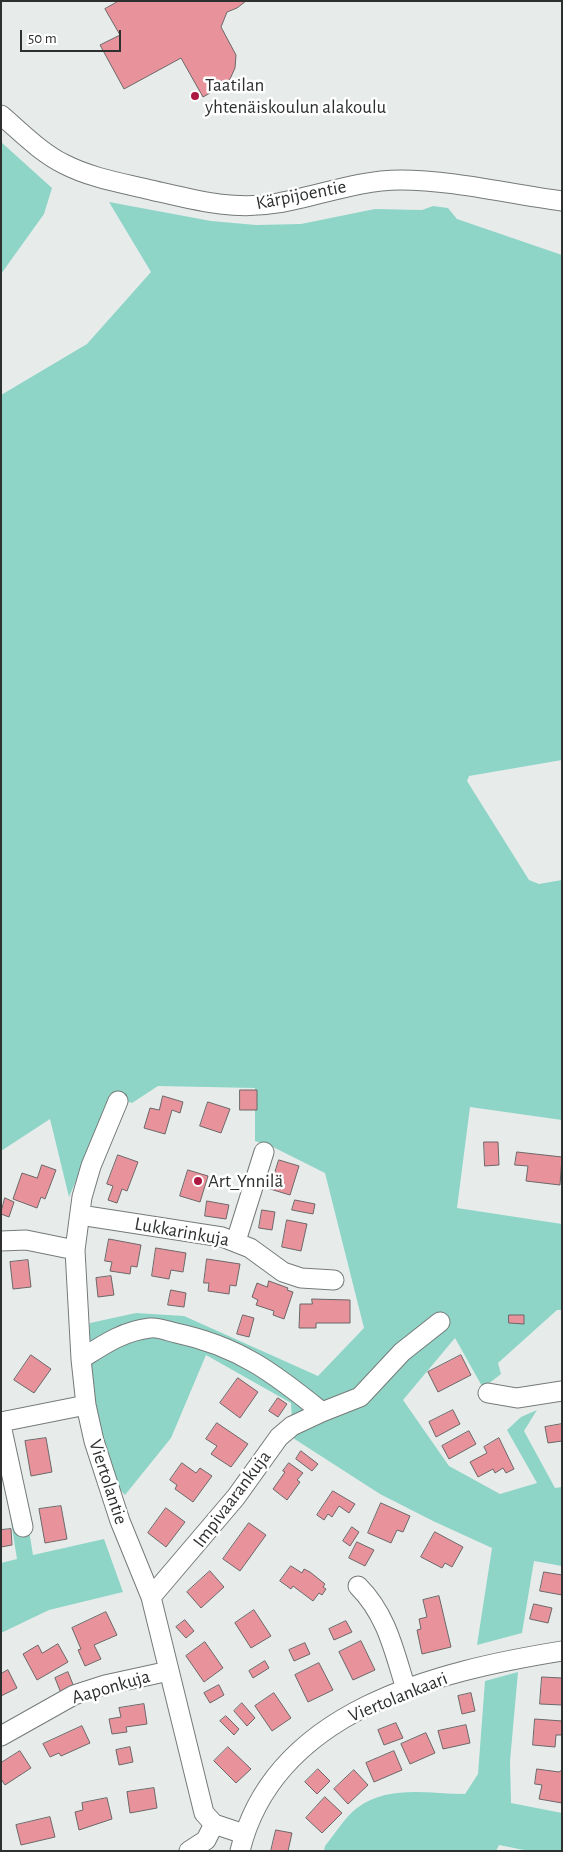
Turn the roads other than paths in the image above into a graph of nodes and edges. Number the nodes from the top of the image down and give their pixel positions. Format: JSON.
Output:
{"nodes":[{"id":1,"x":1,"y":116,"type":"edge"},
{"id":2,"x":562,"y":201,"type":"edge"},
{"id":3,"x":118,"y":1101,"type":"dead end"},
{"id":4,"x":264,"y":1152,"type":"dead end"},
{"id":5,"x":80,"y":1215,"type":"junction"},
{"id":6,"x":1,"y":1241,"type":"edge"},
{"id":7,"x":236,"y":1241,"type":"junction"},
{"id":8,"x":75,"y":1250,"type":"junction"},
{"id":9,"x":334,"y":1280,"type":"dead end"},
{"id":10,"x":440,"y":1322,"type":"dead end"},
{"id":11,"x":81,"y":1359,"type":"junction"},
{"id":12,"x":562,"y":1391,"type":"edge"},
{"id":13,"x":488,"y":1394,"type":"dead end"},
{"id":14,"x":86,"y":1405,"type":"junction"},
{"id":15,"x":322,"y":1412,"type":"junction"},
{"id":16,"x":1,"y":1424,"type":"edge"},
{"id":17,"x":23,"y":1527,"type":"dead end"},
{"id":18,"x":358,"y":1586,"type":"dead end"},
{"id":19,"x":151,"y":1597,"type":"junction"},
{"id":20,"x":562,"y":1651,"type":"edge"},
{"id":21,"x":169,"y":1671,"type":"junction"},
{"id":22,"x":406,"y":1690,"type":"junction"},
{"id":23,"x":1,"y":1736,"type":"edge"},
{"id":24,"x":214,"y":1824,"type":"junction"},
{"id":25,"x":242,"y":1842,"type":"edge"},
{"id":26,"x":189,"y":1851,"type":"edge"}],
"edges":[{"from":1,"to":2,"type":"street","name":"Kärpijoentie"},
{"from":3,"to":5,"type":"street","name":"Viertolantie"},
{"from":4,"to":7,"type":"street"},
{"from":5,"to":7,"type":"street","name":"Lukkarinkuja"},
{"from":5,"to":8,"type":"street","name":"Viertolantie"},
{"from":6,"to":8,"type":"street"},
{"from":7,"to":9,"type":"street","name":"Lukkarinkuja"},
{"from":8,"to":11,"type":"street","name":"Viertolantie"},
{"from":10,"to":15,"type":"street","name":"Impivaarankuja"},
{"from":11,"to":14,"type":"street","name":"Viertolantie"},
{"from":11,"to":15,"type":"street"},
{"from":12,"to":13,"type":"street"},
{"from":14,"to":16,"type":"street"},
{"from":14,"to":19,"type":"street","name":"Viertolantie"},
{"from":15,"to":19,"type":"street","name":"Impivaarankuja"},
{"from":16,"to":17,"type":"street"},
{"from":18,"to":22,"type":"street"},
{"from":19,"to":21,"type":"street","name":"Viertolantie"},
{"from":20,"to":22,"type":"street","name":"Viertolankaari"},
{"from":21,"to":23,"type":"street","name":"Aaponkuja"},
{"from":21,"to":24,"type":"street","name":"Viertolantie"},
{"from":22,"to":25,"type":"street","name":"Viertolankaari"},
{"from":24,"to":25,"type":"street"},
{"from":24,"to":26,"type":"street"}]}
